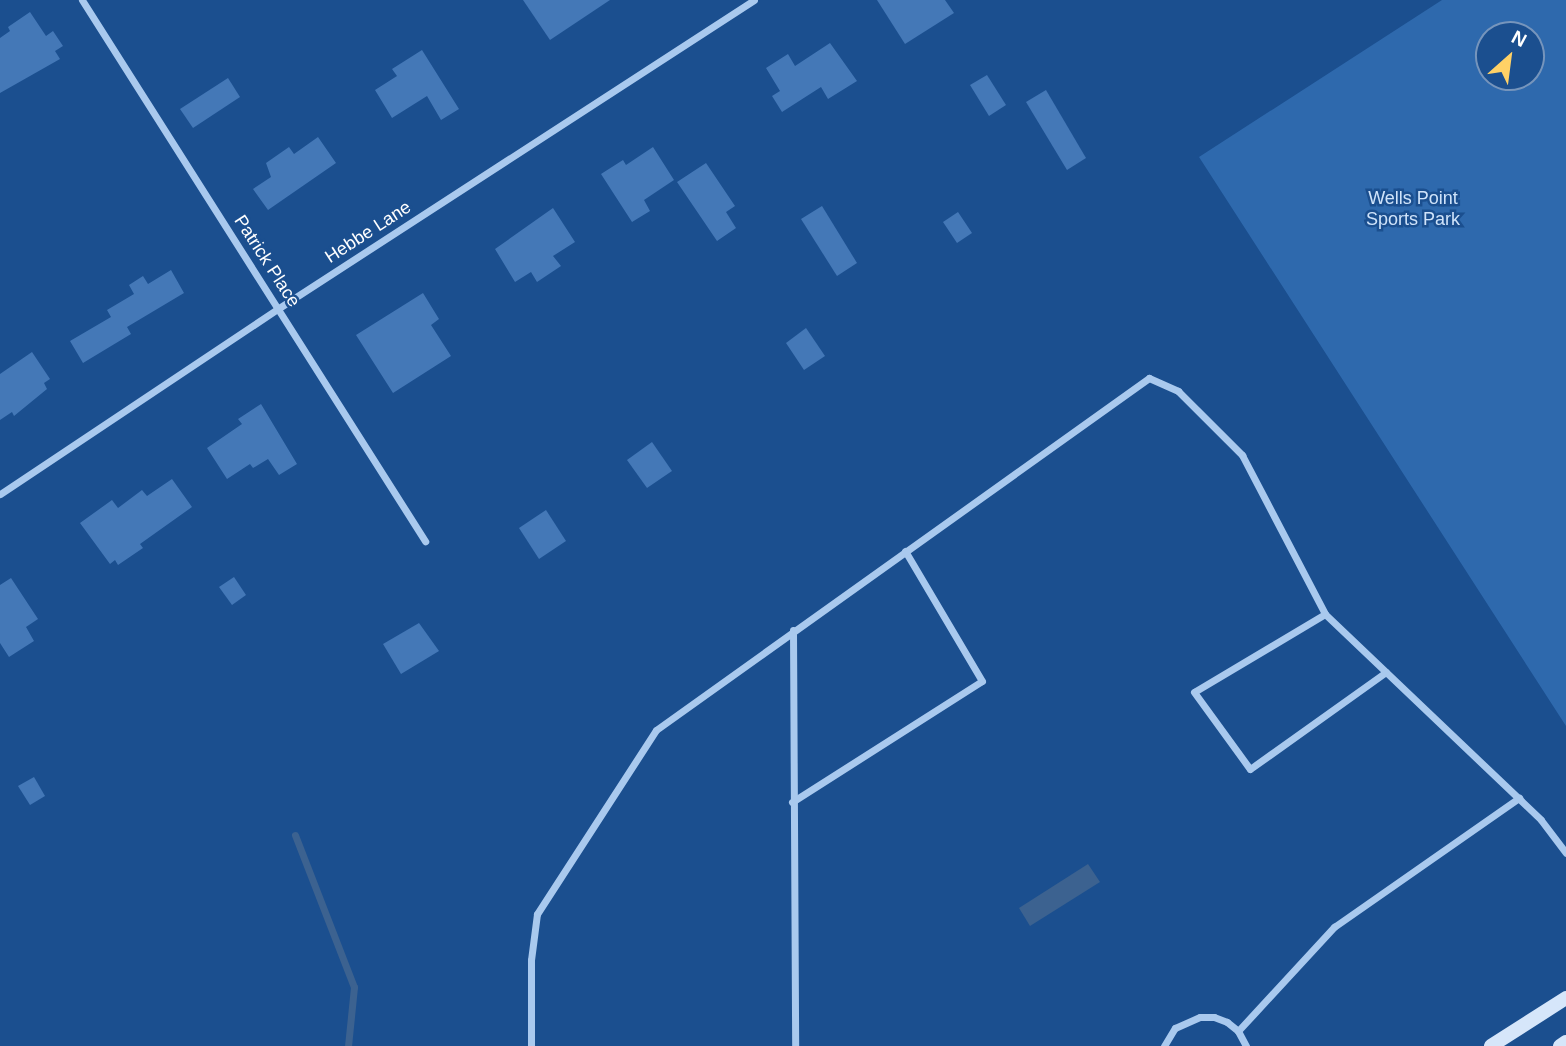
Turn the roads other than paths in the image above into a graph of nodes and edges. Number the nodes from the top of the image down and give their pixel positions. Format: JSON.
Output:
{"nodes":[{"id":1,"x":82,"y":0,"type":"edge"},
{"id":2,"x":754,"y":0,"type":"edge"},
{"id":3,"x":279,"y":308,"type":"junction"},
{"id":4,"x":0,"y":494,"type":"edge"},
{"id":5,"x":425,"y":541,"type":"dead end"},
{"id":6,"x":905,"y":551,"type":"junction"},
{"id":7,"x":1325,"y":614,"type":"junction"},
{"id":8,"x":793,"y":630,"type":"junction"},
{"id":9,"x":1386,"y":671,"type":"junction"},
{"id":10,"x":1518,"y":798,"type":"junction"},
{"id":11,"x":792,"y":802,"type":"junction"},
{"id":12,"x":1566,"y":853,"type":"edge"},
{"id":13,"x":1566,"y":998,"type":"edge"},
{"id":14,"x":1238,"y":1031,"type":"junction"},
{"id":15,"x":1566,"y":1042,"type":"edge"},
{"id":16,"x":531,"y":1046,"type":"edge"},
{"id":17,"x":795,"y":1046,"type":"edge"},
{"id":18,"x":1164,"y":1046,"type":"edge"},
{"id":19,"x":1246,"y":1046,"type":"edge"},
{"id":20,"x":1491,"y":1046,"type":"edge"},
{"id":21,"x":1560,"y":1046,"type":"edge"}],
"edges":[{"from":1,"to":3,"type":"street","name":"Patrick Place"},
{"from":2,"to":3,"type":"street","name":"Hebbe Lane"},
{"from":3,"to":4,"type":"street","name":"Hebbe Lane"},
{"from":3,"to":5,"type":"street","name":"Patrick Place"},
{"from":6,"to":7,"type":"street"},
{"from":6,"to":8,"type":"street"},
{"from":6,"to":11,"type":"street"},
{"from":7,"to":9,"type":"street"},
{"from":7,"to":9,"type":"street"},
{"from":8,"to":11,"type":"street"},
{"from":8,"to":16,"type":"street"},
{"from":9,"to":10,"type":"street"},
{"from":10,"to":12,"type":"street"},
{"from":10,"to":14,"type":"street"},
{"from":11,"to":17,"type":"street"},
{"from":13,"to":20,"type":"main road"},
{"from":14,"to":18,"type":"street"},
{"from":14,"to":19,"type":"street"},
{"from":15,"to":21,"type":"main road"}]}
